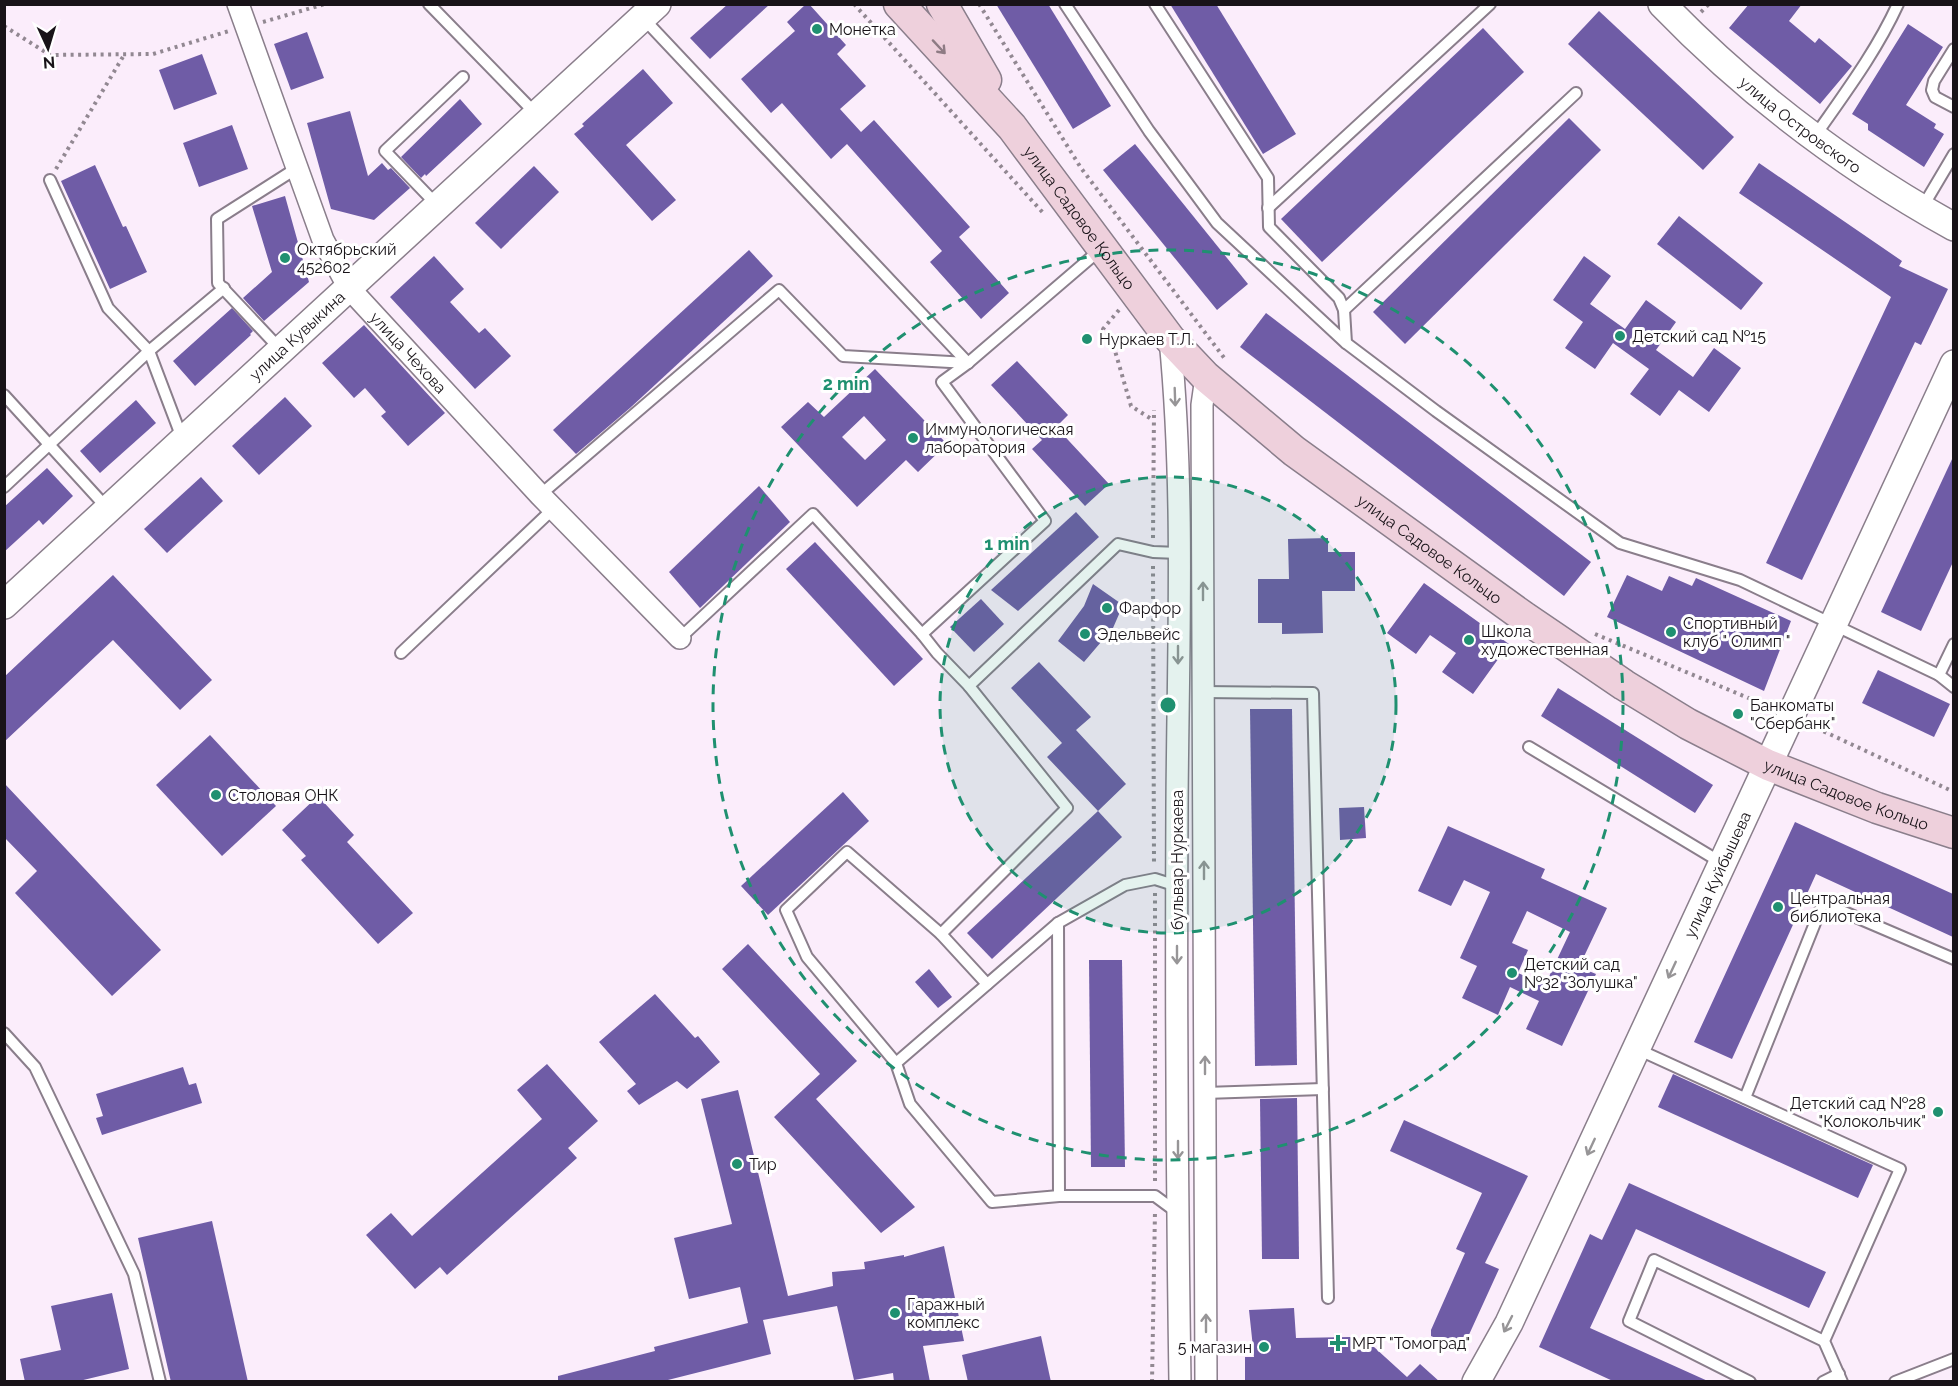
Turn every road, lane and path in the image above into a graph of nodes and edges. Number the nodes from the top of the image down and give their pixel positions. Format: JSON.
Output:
{"nodes":[{"id":1,"x":238,"y":4,"type":"edge"},
{"id":2,"x":325,"y":4,"type":"edge"},
{"id":3,"x":429,"y":4,"type":"edge"},
{"id":4,"x":854,"y":4,"type":"edge"},
{"id":5,"x":899,"y":4,"type":"edge"},
{"id":6,"x":942,"y":4,"type":"edge"},
{"id":7,"x":979,"y":4,"type":"edge"},
{"id":8,"x":1065,"y":4,"type":"edge"},
{"id":9,"x":1155,"y":4,"type":"edge"},
{"id":10,"x":1490,"y":4,"type":"edge"},
{"id":11,"x":1662,"y":4,"type":"edge"},
{"id":12,"x":1898,"y":4,"type":"edge"},
{"id":13,"x":654,"y":9,"type":"edge"},
{"id":14,"x":4,"y":26,"type":"edge"},
{"id":15,"x":246,"y":27,"type":"junction"},
{"id":16,"x":1953,"y":49,"type":"edge"},
{"id":17,"x":125,"y":54,"type":"junction"},
{"id":18,"x":463,"y":77,"type":"dead end"},
{"id":19,"x":1576,"y":93,"type":"dead end"},
{"id":20,"x":1953,"y":107,"type":"edge"},
{"id":21,"x":537,"y":116,"type":"junction"},
{"id":22,"x":1012,"y":127,"type":"junction"},
{"id":23,"x":1814,"y":137,"type":"junction"},
{"id":24,"x":1953,"y":154,"type":"edge"},
{"id":25,"x":297,"y":168,"type":"junction"},
{"id":26,"x":50,"y":180,"type":"joint"},
{"id":27,"x":439,"y":206,"type":"junction"},
{"id":28,"x":1268,"y":208,"type":"junction"},
{"id":29,"x":1921,"y":209,"type":"junction"},
{"id":30,"x":1048,"y":218,"type":"dead end"},
{"id":31,"x":1953,"y":227,"type":"edge"},
{"id":32,"x":1102,"y":248,"type":"junction"},
{"id":33,"x":224,"y":288,"type":"junction"},
{"id":34,"x":349,"y":288,"type":"junction"},
{"id":35,"x":1344,"y":310,"type":"junction"},
{"id":36,"x":1127,"y":316,"type":"dead end"},
{"id":37,"x":1170,"y":339,"type":"junction"},
{"id":38,"x":1346,"y":343,"type":"junction"},
{"id":39,"x":149,"y":351,"type":"junction"},
{"id":40,"x":281,"y":351,"type":"junction"},
{"id":41,"x":968,"y":363,"type":"junction"},
{"id":42,"x":1953,"y":364,"type":"edge"},
{"id":43,"x":1217,"y":370,"type":"junction"},
{"id":44,"x":4,"y":395,"type":"edge"},
{"id":45,"x":1154,"y":409,"type":"dead end"},
{"id":46,"x":1153,"y":420,"type":"junction"},
{"id":47,"x":183,"y":441,"type":"junction"},
{"id":48,"x":50,"y":445,"type":"junction"},
{"id":49,"x":4,"y":487,"type":"edge"},
{"id":50,"x":547,"y":501,"type":"junction"},
{"id":51,"x":108,"y":510,"type":"junction"},
{"id":52,"x":1153,"y":552,"type":"junction"},
{"id":53,"x":1179,"y":553,"type":"junction"},
{"id":54,"x":4,"y":605,"type":"edge"},
{"id":55,"x":1832,"y":625,"type":"junction"},
{"id":56,"x":1590,"y":632,"type":"dead end"},
{"id":57,"x":922,"y":633,"type":"junction"},
{"id":58,"x":680,"y":638,"type":"joint"},
{"id":59,"x":1953,"y":644,"type":"edge"},
{"id":60,"x":401,"y":653,"type":"dead end"},
{"id":61,"x":1940,"y":675,"type":"junction"},
{"id":62,"x":969,"y":686,"type":"junction"},
{"id":63,"x":1953,"y":687,"type":"edge"},
{"id":64,"x":1203,"y":692,"type":"junction"},
{"id":65,"x":1790,"y":715,"type":"junction"},
{"id":66,"x":1529,"y":747,"type":"dead end"},
{"id":67,"x":1768,"y":765,"type":"junction"},
{"id":68,"x":1953,"y":792,"type":"edge"},
{"id":69,"x":1953,"y":833,"type":"edge"},
{"id":70,"x":1722,"y":863,"type":"junction"},
{"id":71,"x":1176,"y":886,"type":"junction"},
{"id":72,"x":1058,"y":923,"type":"junction"},
{"id":73,"x":941,"y":934,"type":"junction"},
{"id":74,"x":1953,"y":959,"type":"edge"},
{"id":75,"x":987,"y":984,"type":"junction"},
{"id":76,"x":4,"y":1033,"type":"edge"},
{"id":77,"x":1636,"y":1048,"type":"junction"},
{"id":78,"x":896,"y":1063,"type":"junction"},
{"id":79,"x":1323,"y":1089,"type":"junction"},
{"id":80,"x":1205,"y":1093,"type":"junction"},
{"id":81,"x":1745,"y":1098,"type":"junction"},
{"id":82,"x":1059,"y":1196,"type":"junction"},
{"id":83,"x":1155,"y":1196,"type":"junction"},
{"id":84,"x":1178,"y":1214,"type":"junction"},
{"id":85,"x":1328,"y":1298,"type":"dead end"},
{"id":86,"x":1824,"y":1341,"type":"junction"},
{"id":87,"x":1953,"y":1359,"type":"edge"},
{"id":88,"x":1840,"y":1378,"type":"edge"},
{"id":89,"x":1484,"y":1379,"type":"edge"},
{"id":90,"x":160,"y":1382,"type":"edge"},
{"id":91,"x":1152,"y":1382,"type":"edge"},
{"id":92,"x":1180,"y":1382,"type":"edge"},
{"id":93,"x":1206,"y":1382,"type":"edge"},
{"id":94,"x":1750,"y":1382,"type":"edge"},
{"id":95,"x":1823,"y":1382,"type":"edge"},
{"id":96,"x":1895,"y":1382,"type":"edge"}],
"edges":[{"from":1,"to":15,"type":"street","name":"улица Чехова"},
{"from":2,"to":15,"type":"path"},
{"from":3,"to":21,"type":"lane"},
{"from":4,"to":30,"type":"path"},
{"from":5,"to":22,"type":"main road","name":"улица Садовое Кольцо","one_way":true},
{"from":6,"to":22,"type":"main road","name":"улица Садовое Кольцо"},
{"from":7,"to":43,"type":"path"},
{"from":8,"to":38,"type":"lane"},
{"from":9,"to":28,"type":"lane"},
{"from":10,"to":28,"type":"lane"},
{"from":11,"to":23,"type":"street","name":"улица Островского"},
{"from":12,"to":23,"type":"lane"},
{"from":13,"to":21,"type":"street","name":"улица Кувыкина"},
{"from":13,"to":41,"type":"lane"},
{"from":14,"to":17,"type":"path"},
{"from":15,"to":17,"type":"path"},
{"from":15,"to":25,"type":"street","name":"улица Чехова"},
{"from":16,"to":20,"type":"lane"},
{"from":17,"to":26,"type":"path"},
{"from":18,"to":27,"type":"lane"},
{"from":19,"to":35,"type":"lane"},
{"from":21,"to":27,"type":"street","name":"улица Кувыкина"},
{"from":22,"to":32,"type":"main road","name":"улица Садовое Кольцо"},
{"from":23,"to":29,"type":"street","name":"улица Островского"},
{"from":24,"to":29,"type":"lane"},
{"from":25,"to":33,"type":"lane"},
{"from":25,"to":34,"type":"street","name":"улица Чехова"},
{"from":26,"to":39,"type":"lane"},
{"from":27,"to":34,"type":"street","name":"улица Кувыкина"},
{"from":28,"to":35,"type":"lane"},
{"from":29,"to":31,"type":"street","name":"улица Островского"},
{"from":32,"to":37,"type":"main road","name":"улица Садовое Кольцо"},
{"from":32,"to":41,"type":"lane"},
{"from":33,"to":39,"type":"lane"},
{"from":33,"to":40,"type":"lane"},
{"from":34,"to":40,"type":"street","name":"улица Кувыкина"},
{"from":34,"to":50,"type":"street","name":"улица Чехова"},
{"from":35,"to":38,"type":"lane"},
{"from":36,"to":46,"type":"path"},
{"from":37,"to":43,"type":"main road","name":"улица Садовое Кольцо"},
{"from":37,"to":53,"type":"street","name":"бульвар Нуркаева","one_way":true},
{"from":38,"to":55,"type":"lane"},
{"from":39,"to":47,"type":"lane"},
{"from":39,"to":48,"type":"lane"},
{"from":40,"to":47,"type":"street","name":"улица Кувыкина"},
{"from":41,"to":50,"type":"lane"},
{"from":41,"to":57,"type":"lane"},
{"from":42,"to":55,"type":"street","name":"улица Куйбышева"},
{"from":64,"to":43,"type":"street","name":"бульвар Нуркаева","one_way":true},
{"from":43,"to":67,"type":"main road","name":"улица Садовое Кольцо"},
{"from":44,"to":48,"type":"lane"},
{"from":45,"to":46,"type":"path"},
{"from":46,"to":52,"type":"path"},
{"from":47,"to":51,"type":"street","name":"улица Кувыкина"},
{"from":48,"to":49,"type":"lane"},
{"from":48,"to":51,"type":"lane"},
{"from":50,"to":58,"type":"street","name":"улица Чехова"},
{"from":50,"to":60,"type":"lane"},
{"from":51,"to":54,"type":"street","name":"улица Кувыкина"},
{"from":52,"to":53,"type":"lane"},
{"from":52,"to":62,"type":"lane"},
{"from":53,"to":71,"type":"street","name":"бульвар Нуркаева","one_way":true},
{"from":55,"to":61,"type":"lane"},
{"from":55,"to":65,"type":"street","name":"улица Куйбышева"},
{"from":56,"to":65,"type":"path"},
{"from":57,"to":58,"type":"lane"},
{"from":57,"to":62,"type":"lane"},
{"from":59,"to":61,"type":"lane"},
{"from":61,"to":63,"type":"lane"},
{"from":62,"to":73,"type":"lane"},
{"from":64,"to":79,"type":"lane"},
{"from":80,"to":64,"type":"street","name":"бульвар Нуркаева","one_way":true},
{"from":65,"to":67,"type":"street","name":"улица Куйбышева"},
{"from":65,"to":68,"type":"path"},
{"from":66,"to":70,"type":"lane"},
{"from":67,"to":69,"type":"main road","name":"улица Садовое Кольцо"},
{"from":67,"to":70,"type":"street","name":"улица Куйбышева"},
{"from":70,"to":77,"type":"street","name":"улица Куйбышева","one_way":true},
{"from":71,"to":72,"type":"lane"},
{"from":71,"to":84,"type":"street","name":"бульвар Нуркаева","one_way":true},
{"from":72,"to":75,"type":"lane"},
{"from":72,"to":82,"type":"lane"},
{"from":73,"to":75,"type":"lane"},
{"from":73,"to":78,"type":"lane"},
{"from":74,"to":81,"type":"lane"},
{"from":75,"to":78,"type":"lane"},
{"from":76,"to":90,"type":"lane"},
{"from":77,"to":81,"type":"lane"},
{"from":77,"to":89,"type":"street","name":"улица Куйбышева","one_way":true},
{"from":78,"to":82,"type":"lane"},
{"from":79,"to":80,"type":"lane"},
{"from":79,"to":85,"type":"lane"},
{"from":93,"to":80,"type":"street","name":"бульвар Нуркаева","one_way":true},
{"from":81,"to":86,"type":"lane"},
{"from":82,"to":83,"type":"lane"},
{"from":83,"to":84,"type":"lane"},
{"from":83,"to":91,"type":"path"},
{"from":84,"to":92,"type":"street","name":"бульвар Нуркаева"},
{"from":86,"to":88,"type":"lane"},
{"from":86,"to":94,"type":"lane"},
{"from":87,"to":96,"type":"lane"},
{"from":88,"to":95,"type":"lane"}]}
